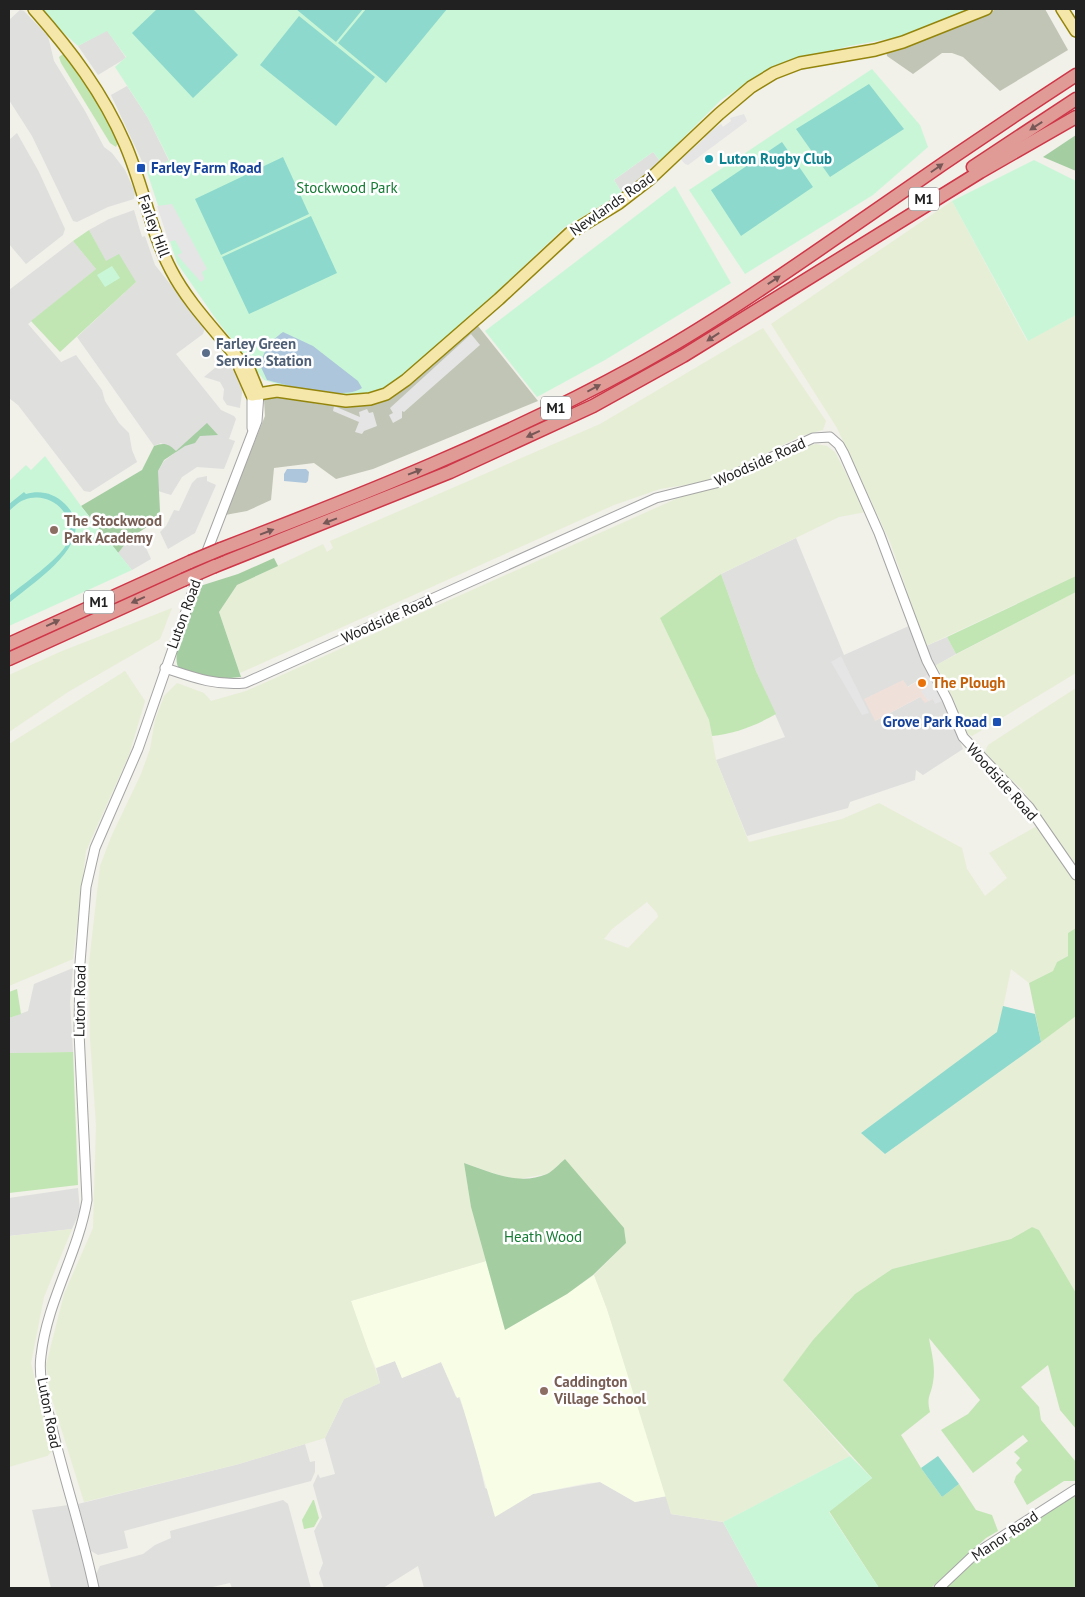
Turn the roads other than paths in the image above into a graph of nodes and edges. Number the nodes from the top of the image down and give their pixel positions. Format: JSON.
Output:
{"nodes":[{"id":1,"x":34,"y":9,"type":"edge"},
{"id":2,"x":986,"y":9,"type":"edge"},
{"id":3,"x":1062,"y":9,"type":"edge"},
{"id":4,"x":1076,"y":31,"type":"edge"},
{"id":5,"x":1076,"y":67,"type":"edge"},
{"id":6,"x":1076,"y":75,"type":"edge"},
{"id":7,"x":1076,"y":99,"type":"edge"},
{"id":8,"x":1076,"y":117,"type":"edge"},
{"id":9,"x":980,"y":138,"type":"junction"},
{"id":10,"x":773,"y":300,"type":"junction"},
{"id":11,"x":240,"y":361,"type":"junction"},
{"id":12,"x":254,"y":377,"type":"junction"},
{"id":13,"x":277,"y":392,"type":"junction"},
{"id":14,"x":255,"y":395,"type":"junction"},
{"id":15,"x":9,"y":644,"type":"edge"},
{"id":16,"x":9,"y":659,"type":"edge"},
{"id":17,"x":165,"y":668,"type":"junction"},
{"id":18,"x":1076,"y":875,"type":"edge"},
{"id":19,"x":1076,"y":1490,"type":"edge"},
{"id":20,"x":94,"y":1588,"type":"edge"},
{"id":21,"x":939,"y":1588,"type":"edge"}],
"edges":[{"from":1,"to":11,"type":"main road","name":"Farley Hill"},
{"from":2,"to":13,"type":"main road","name":"Newlands Road"},
{"from":3,"to":4,"type":"main road"},
{"from":5,"to":9,"type":"highway"},
{"from":6,"to":9,"type":"highway","number":"M1"},
{"from":7,"to":10,"type":"highway","number":"M1","one_way":true},
{"from":8,"to":10,"type":"highway"},
{"from":15,"to":9,"type":"highway","number":"M1","one_way":true,"bridge":true},
{"from":10,"to":16,"type":"highway","number":"M1","one_way":true,"bridge":true},
{"from":11,"to":12,"type":"main road","name":"Farley Hill"},
{"from":11,"to":14,"type":"main road","name":"Farley Hill"},
{"from":12,"to":13,"type":"main road"},
{"from":12,"to":14,"type":"main road","name":"Farley Hill"},
{"from":13,"to":14,"type":"main road","name":"Newlands Road"},
{"from":14,"to":17,"type":"street","name":"Luton Road"},
{"from":17,"to":18,"type":"street","name":"Woodside Road"},
{"from":17,"to":20,"type":"street","name":"Luton Road"},
{"from":19,"to":21,"type":"street","name":"Manor Road"}]}
